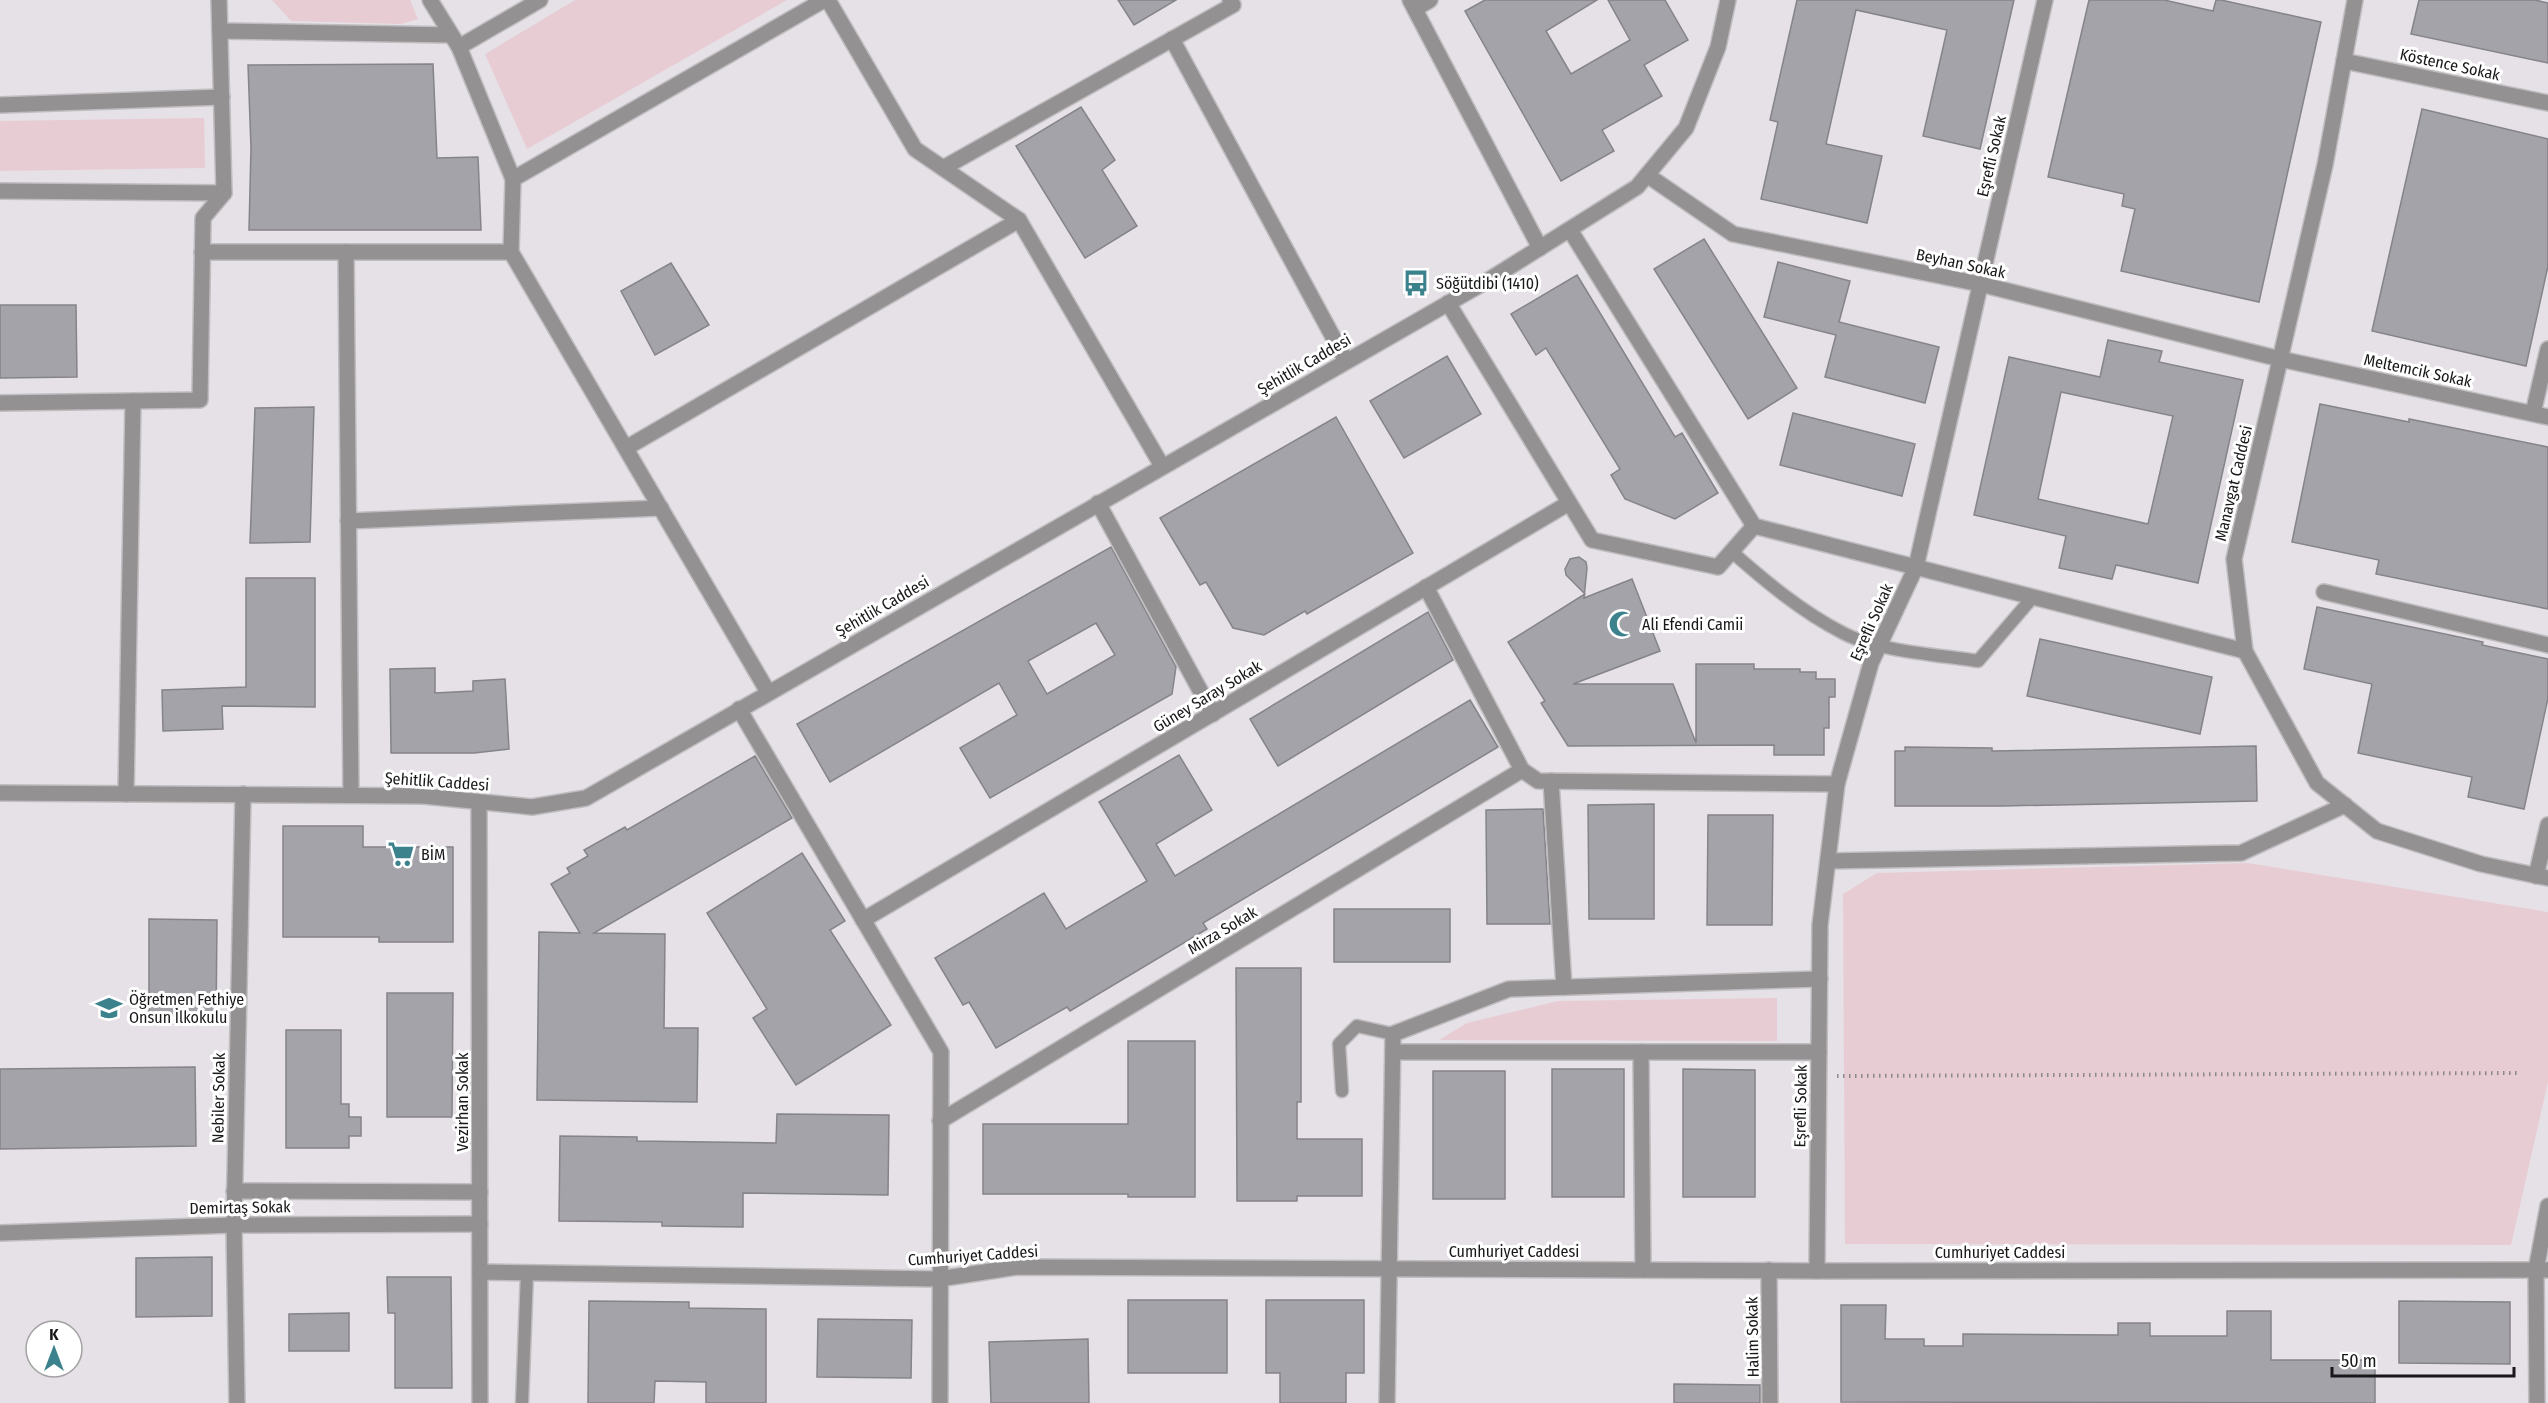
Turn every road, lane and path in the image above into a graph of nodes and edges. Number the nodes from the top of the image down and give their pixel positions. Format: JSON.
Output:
{"nodes":[{"id":1,"x":219,"y":0,"type":"edge"},
{"id":2,"x":430,"y":0,"type":"edge"},
{"id":3,"x":540,"y":0,"type":"edge"},
{"id":4,"x":826,"y":0,"type":"edge"},
{"id":5,"x":1230,"y":0,"type":"edge"},
{"id":6,"x":1430,"y":0,"type":"edge"},
{"id":7,"x":1728,"y":0,"type":"edge"},
{"id":8,"x":2045,"y":0,"type":"edge"},
{"id":9,"x":2355,"y":0,"type":"edge"},
{"id":10,"x":1412,"y":4,"type":"edge"},
{"id":11,"x":220,"y":31,"type":"junction"},
{"id":12,"x":1172,"y":39,"type":"junction"},
{"id":13,"x":455,"y":41,"type":"junction"},
{"id":14,"x":2344,"y":61,"type":"junction"},
{"id":15,"x":222,"y":97,"type":"junction"},
{"id":16,"x":2548,"y":103,"type":"edge"},
{"id":17,"x":0,"y":105,"type":"edge"},
{"id":18,"x":943,"y":168,"type":"junction"},
{"id":19,"x":1647,"y":175,"type":"junction"},
{"id":20,"x":513,"y":179,"type":"junction"},
{"id":21,"x":0,"y":191,"type":"edge"},
{"id":22,"x":224,"y":194,"type":"junction"},
{"id":23,"x":1019,"y":220,"type":"junction"},
{"id":24,"x":1570,"y":230,"type":"junction"},
{"id":25,"x":1540,"y":248,"type":"junction"},
{"id":26,"x":202,"y":252,"type":"junction"},
{"id":27,"x":346,"y":252,"type":"junction"},
{"id":28,"x":512,"y":252,"type":"junction"},
{"id":29,"x":1980,"y":284,"type":"junction"},
{"id":30,"x":1448,"y":303,"type":"junction"},
{"id":31,"x":2548,"y":349,"type":"edge"},
{"id":32,"x":2280,"y":359,"type":"junction"},
{"id":33,"x":1346,"y":361,"type":"junction"},
{"id":34,"x":133,"y":401,"type":"junction"},
{"id":35,"x":0,"y":404,"type":"edge"},
{"id":36,"x":2540,"y":415,"type":"edge"},
{"id":37,"x":626,"y":448,"type":"junction"},
{"id":38,"x":1162,"y":466,"type":"junction"},
{"id":39,"x":1098,"y":503,"type":"junction"},
{"id":40,"x":1569,"y":503,"type":"junction"},
{"id":41,"x":661,"y":508,"type":"junction"},
{"id":42,"x":348,"y":521,"type":"junction"},
{"id":43,"x":1754,"y":526,"type":"junction"},
{"id":44,"x":1731,"y":551,"type":"junction"},
{"id":45,"x":1916,"y":567,"type":"junction"},
{"id":46,"x":1426,"y":587,"type":"junction"},
{"id":47,"x":2324,"y":592,"type":"dead end"},
{"id":48,"x":2033,"y":597,"type":"junction"},
{"id":49,"x":1879,"y":645,"type":"junction"},
{"id":50,"x":2548,"y":645,"type":"edge"},
{"id":51,"x":2245,"y":651,"type":"junction"},
{"id":52,"x":768,"y":692,"type":"junction"},
{"id":53,"x":739,"y":709,"type":"junction"},
{"id":54,"x":1213,"y":714,"type":"junction"},
{"id":55,"x":1522,"y":770,"type":"junction"},
{"id":56,"x":1551,"y":781,"type":"junction"},
{"id":57,"x":1837,"y":784,"type":"junction"},
{"id":58,"x":0,"y":793,"type":"edge"},
{"id":59,"x":126,"y":794,"type":"junction"},
{"id":60,"x":243,"y":794,"type":"junction"},
{"id":61,"x":351,"y":795,"type":"junction"},
{"id":62,"x":479,"y":802,"type":"junction"},
{"id":63,"x":2345,"y":805,"type":"junction"},
{"id":64,"x":2548,"y":825,"type":"edge"},
{"id":65,"x":1828,"y":861,"type":"junction"},
{"id":66,"x":2542,"y":877,"type":"edge"},
{"id":67,"x":863,"y":920,"type":"junction"},
{"id":68,"x":1820,"y":979,"type":"junction"},
{"id":69,"x":1564,"y":987,"type":"junction"},
{"id":70,"x":1393,"y":1034,"type":"junction"},
{"id":71,"x":1393,"y":1053,"type":"junction"},
{"id":72,"x":1641,"y":1053,"type":"junction"},
{"id":73,"x":1819,"y":1053,"type":"junction"},
{"id":74,"x":2520,"y":1073,"type":"dead end"},
{"id":75,"x":1818,"y":1077,"type":"junction"},
{"id":76,"x":1342,"y":1091,"type":"dead end"},
{"id":77,"x":940,"y":1121,"type":"junction"},
{"id":78,"x":234,"y":1191,"type":"junction"},
{"id":79,"x":480,"y":1192,"type":"junction"},
{"id":80,"x":2548,"y":1206,"type":"edge"},
{"id":81,"x":480,"y":1224,"type":"junction"},
{"id":82,"x":234,"y":1225,"type":"junction"},
{"id":83,"x":0,"y":1233,"type":"edge"},
{"id":84,"x":1388,"y":1269,"type":"junction"},
{"id":85,"x":1643,"y":1270,"type":"junction"},
{"id":86,"x":1769,"y":1270,"type":"junction"},
{"id":87,"x":2542,"y":1270,"type":"edge"},
{"id":88,"x":1817,"y":1271,"type":"junction"},
{"id":89,"x":480,"y":1272,"type":"junction"},
{"id":90,"x":527,"y":1273,"type":"junction"},
{"id":91,"x":939,"y":1279,"type":"junction"},
{"id":92,"x":237,"y":1403,"type":"edge"},
{"id":93,"x":480,"y":1403,"type":"edge"},
{"id":94,"x":522,"y":1403,"type":"edge"},
{"id":95,"x":940,"y":1403,"type":"edge"},
{"id":96,"x":1387,"y":1403,"type":"edge"},
{"id":97,"x":1770,"y":1403,"type":"edge"},
{"id":98,"x":2537,"y":1403,"type":"edge"}],
"edges":[{"from":1,"to":11,"type":"street"},
{"from":2,"to":13,"type":"street"},
{"from":3,"to":13,"type":"street"},
{"from":4,"to":18,"type":"street"},
{"from":4,"to":20,"type":"street"},
{"from":5,"to":12,"type":"street"},
{"from":6,"to":10,"type":"street"},
{"from":7,"to":19,"type":"street","name":"Şehitlik Caddesi"},
{"from":8,"to":29,"type":"street","name":"Eşrefli Sokak"},
{"from":9,"to":14,"type":"street","name":"Manavgat Caddesi"},
{"from":10,"to":25,"type":"street"},
{"from":11,"to":13,"type":"street"},
{"from":11,"to":15,"type":"street"},
{"from":12,"to":18,"type":"street"},
{"from":12,"to":33,"type":"street"},
{"from":13,"to":20,"type":"street"},
{"from":14,"to":16,"type":"street","name":"Köstence Sokak"},
{"from":14,"to":32,"type":"street","name":"Manavgat Caddesi"},
{"from":15,"to":17,"type":"street"},
{"from":15,"to":22,"type":"street"},
{"from":18,"to":23,"type":"street"},
{"from":19,"to":24,"type":"street","name":"Şehitlik Caddesi"},
{"from":19,"to":29,"type":"street","name":"Beyhan Sokak"},
{"from":20,"to":28,"type":"street"},
{"from":21,"to":22,"type":"street"},
{"from":22,"to":26,"type":"street"},
{"from":23,"to":37,"type":"street"},
{"from":23,"to":38,"type":"street"},
{"from":24,"to":25,"type":"street","name":"Şehitlik Caddesi"},
{"from":24,"to":43,"type":"street"},
{"from":25,"to":30,"type":"street","name":"Şehitlik Caddesi"},
{"from":26,"to":27,"type":"street"},
{"from":26,"to":34,"type":"street"},
{"from":27,"to":28,"type":"street"},
{"from":27,"to":42,"type":"street"},
{"from":28,"to":37,"type":"street"},
{"from":29,"to":32,"type":"street","name":"Beyhan Sokak"},
{"from":29,"to":45,"type":"street","name":"Eşrefli Sokak"},
{"from":30,"to":33,"type":"street","name":"Şehitlik Caddesi"},
{"from":30,"to":40,"type":"street"},
{"from":31,"to":36,"type":"street"},
{"from":32,"to":36,"type":"street","name":"Meltemcik Sokak"},
{"from":32,"to":51,"type":"street","name":"Manavgat Caddesi"},
{"from":33,"to":38,"type":"street","name":"Şehitlik Caddesi"},
{"from":34,"to":35,"type":"street"},
{"from":34,"to":59,"type":"street"},
{"from":37,"to":41,"type":"street"},
{"from":38,"to":39,"type":"street","name":"Şehitlik Caddesi"},
{"from":39,"to":52,"type":"street","name":"Şehitlik Caddesi"},
{"from":39,"to":54,"type":"street"},
{"from":40,"to":44,"type":"street"},
{"from":40,"to":46,"type":"street","name":"Güney Saray Sokak"},
{"from":41,"to":42,"type":"street"},
{"from":41,"to":52,"type":"street"},
{"from":42,"to":61,"type":"street"},
{"from":43,"to":44,"type":"street"},
{"from":43,"to":45,"type":"street"},
{"from":44,"to":49,"type":"lane"},
{"from":45,"to":48,"type":"street"},
{"from":45,"to":49,"type":"street","name":"Eşrefli Sokak"},
{"from":46,"to":54,"type":"street","name":"Güney Saray Sokak"},
{"from":46,"to":55,"type":"street"},
{"from":47,"to":50,"type":"street"},
{"from":48,"to":49,"type":"lane"},
{"from":48,"to":51,"type":"street"},
{"from":49,"to":57,"type":"street","name":"Eşrefli Sokak"},
{"from":51,"to":63,"type":"street","name":"Manavgat Caddesi"},
{"from":52,"to":53,"type":"street","name":"Şehitlik Caddesi"},
{"from":53,"to":62,"type":"street","name":"Şehitlik Caddesi"},
{"from":53,"to":67,"type":"street"},
{"from":54,"to":67,"type":"street","name":"Güney Saray Sokak"},
{"from":55,"to":56,"type":"street"},
{"from":55,"to":77,"type":"street","name":"Mirza Sokak"},
{"from":56,"to":57,"type":"street"},
{"from":56,"to":69,"type":"street"},
{"from":57,"to":65,"type":"street","name":"Eşrefli Sokak"},
{"from":58,"to":59,"type":"street","name":"Şehitlik Caddesi"},
{"from":59,"to":60,"type":"street","name":"Şehitlik Caddesi"},
{"from":60,"to":61,"type":"street","name":"Şehitlik Caddesi"},
{"from":60,"to":78,"type":"street","name":"Nebiler Sokak"},
{"from":61,"to":62,"type":"street","name":"Şehitlik Caddesi"},
{"from":62,"to":79,"type":"street","name":"Vezirhan Sokak"},
{"from":63,"to":65,"type":"street"},
{"from":63,"to":66,"type":"street","name":"Manavgat Caddesi"},
{"from":64,"to":66,"type":"street"},
{"from":65,"to":68,"type":"street","name":"Eşrefli Sokak"},
{"from":67,"to":77,"type":"street"},
{"from":68,"to":69,"type":"street"},
{"from":68,"to":73,"type":"street","name":"Eşrefli Sokak"},
{"from":69,"to":70,"type":"street"},
{"from":70,"to":71,"type":"street"},
{"from":70,"to":76,"type":"lane"},
{"from":71,"to":72,"type":"street"},
{"from":71,"to":84,"type":"street"},
{"from":72,"to":73,"type":"street"},
{"from":72,"to":85,"type":"street"},
{"from":73,"to":75,"type":"street","name":"Eşrefli Sokak"},
{"from":74,"to":75,"type":"path"},
{"from":75,"to":88,"type":"street","name":"Eşrefli Sokak"},
{"from":77,"to":91,"type":"street"},
{"from":78,"to":79,"type":"street"},
{"from":78,"to":82,"type":"street","name":"Nebiler Sokak"},
{"from":79,"to":81,"type":"street","name":"Vezirhan Sokak"},
{"from":80,"to":87,"type":"street"},
{"from":81,"to":82,"type":"street","name":"Demirtaş Sokak"},
{"from":81,"to":89,"type":"street","name":"Vezirhan Sokak"},
{"from":82,"to":83,"type":"street","name":"Demirtaş Sokak"},
{"from":82,"to":92,"type":"street","name":"Nebiler Sokak"},
{"from":84,"to":85,"type":"street","name":"Cumhuriyet Caddesi"},
{"from":84,"to":91,"type":"street","name":"Cumhuriyet Caddesi"},
{"from":84,"to":96,"type":"street"},
{"from":85,"to":86,"type":"street","name":"Cumhuriyet Caddesi"},
{"from":86,"to":88,"type":"street","name":"Cumhuriyet Caddesi"},
{"from":86,"to":97,"type":"street","name":"Halim Sokak"},
{"from":87,"to":88,"type":"street","name":"Cumhuriyet Caddesi"},
{"from":87,"to":98,"type":"street"},
{"from":89,"to":90,"type":"street","name":"Cumhuriyet Caddesi"},
{"from":89,"to":93,"type":"street","name":"Vezirhan Sokak"},
{"from":90,"to":91,"type":"street","name":"Cumhuriyet Caddesi"},
{"from":90,"to":94,"type":"lane"},
{"from":91,"to":95,"type":"street"}]}
